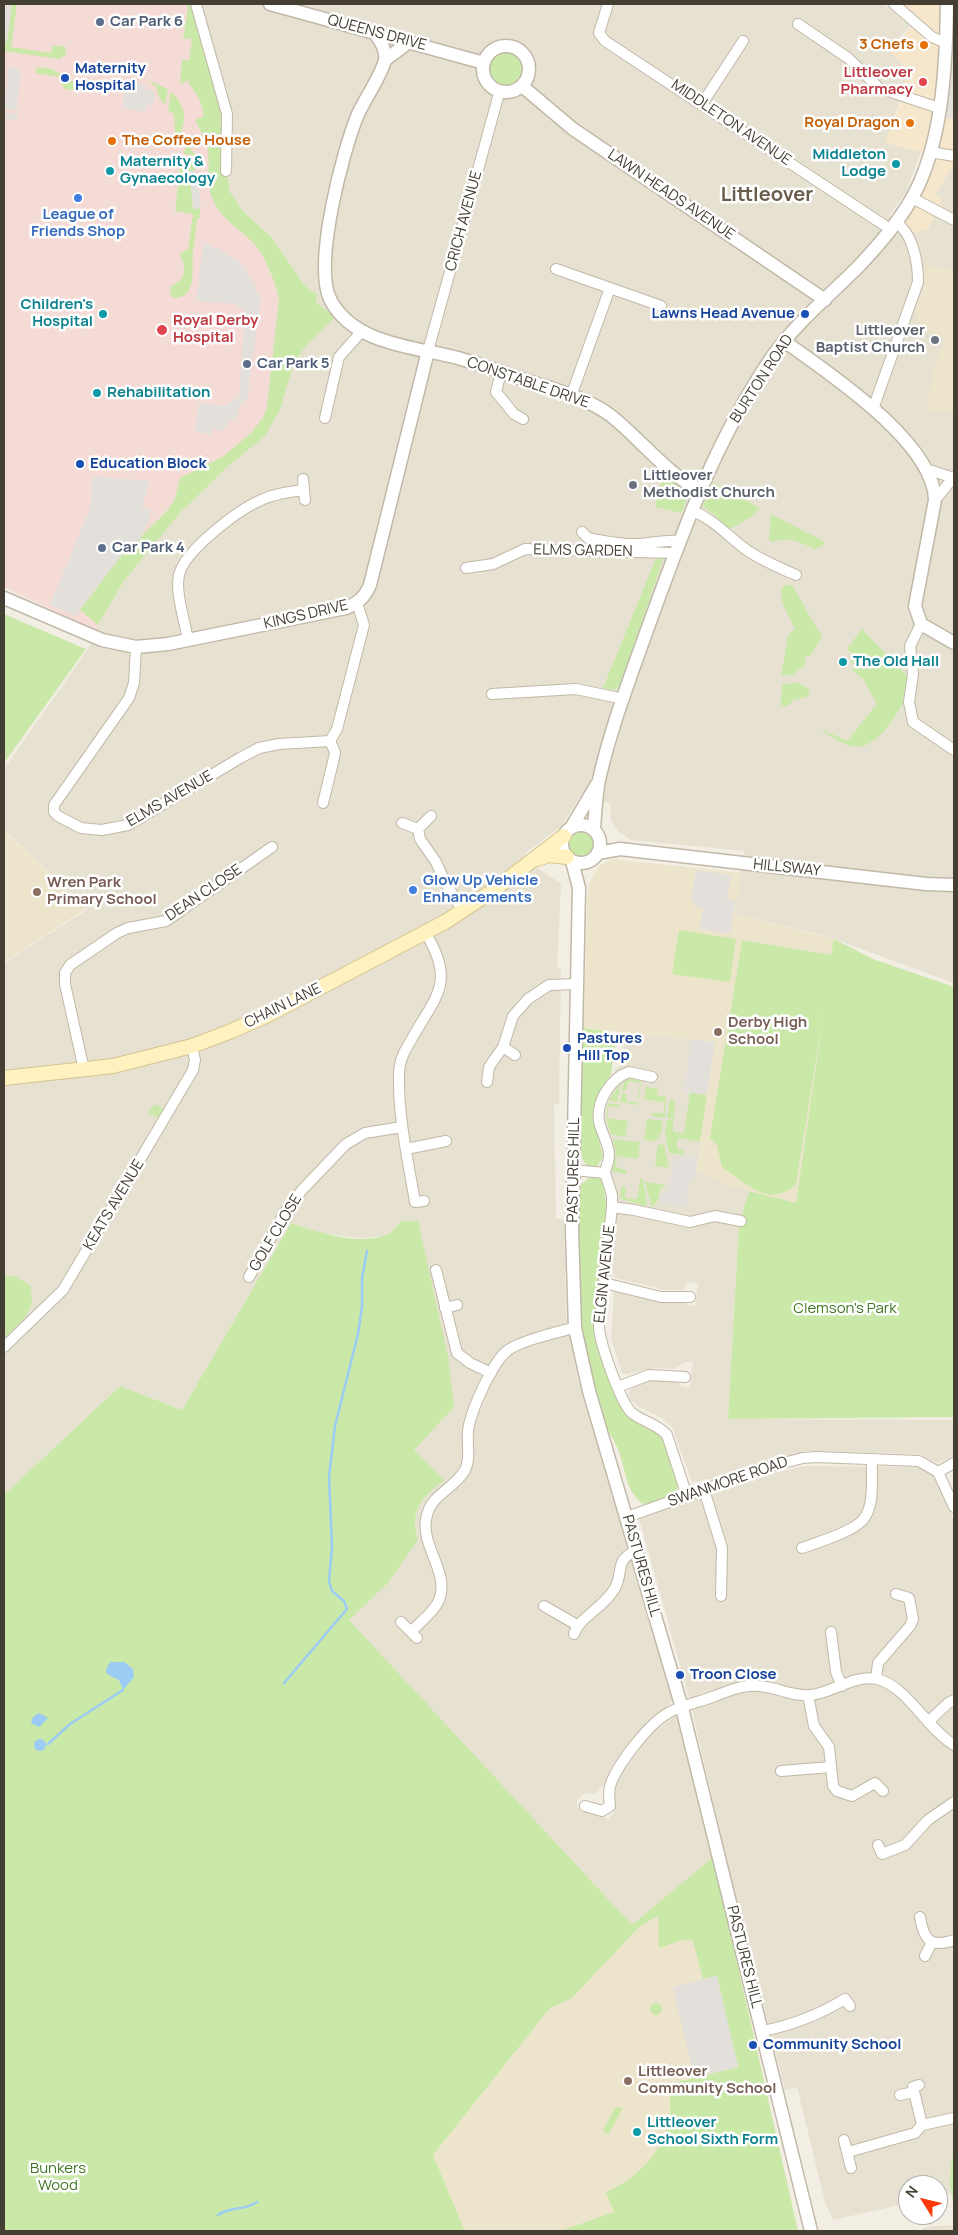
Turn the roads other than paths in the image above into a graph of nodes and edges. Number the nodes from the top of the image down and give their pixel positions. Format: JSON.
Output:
{"nodes":[{"id":1,"x":196,"y":4,"type":"edge"},
{"id":2,"x":270,"y":4,"type":"edge"},
{"id":3,"x":608,"y":4,"type":"edge"},
{"id":4,"x":894,"y":4,"type":"edge"},
{"id":5,"x":947,"y":4,"type":"edge"},
{"id":6,"x":798,"y":24,"type":"dead end"},
{"id":7,"x":374,"y":32,"type":"junction"},
{"id":8,"x":743,"y":41,"type":"dead end"},
{"id":9,"x":409,"y":42,"type":"junction"},
{"id":10,"x":946,"y":44,"type":"junction"},
{"id":11,"x":385,"y":60,"type":"junction"},
{"id":12,"x":484,"y":63,"type":"junction"},
{"id":13,"x":522,"y":86,"type":"junction"},
{"id":14,"x":500,"y":90,"type":"junction"},
{"id":15,"x":702,"y":104,"type":"junction"},
{"id":16,"x":939,"y":108,"type":"junction"},
{"id":17,"x":930,"y":152,"type":"junction"},
{"id":18,"x":954,"y":156,"type":"edge"},
{"id":19,"x":226,"y":171,"type":"dead end"},
{"id":20,"x":912,"y":198,"type":"junction"},
{"id":21,"x":954,"y":220,"type":"edge"},
{"id":22,"x":893,"y":226,"type":"junction"},
{"id":23,"x":556,"y":269,"type":"dead end"},
{"id":24,"x":610,"y":288,"type":"junction"},
{"id":25,"x":825,"y":300,"type":"junction"},
{"id":26,"x":661,"y":306,"type":"dead end"},
{"id":27,"x":362,"y":331,"type":"junction"},
{"id":28,"x":784,"y":341,"type":"junction"},
{"id":29,"x":428,"y":352,"type":"junction"},
{"id":30,"x":501,"y":372,"type":"junction"},
{"id":31,"x":571,"y":396,"type":"junction"},
{"id":32,"x":873,"y":409,"type":"junction"},
{"id":33,"x":325,"y":418,"type":"dead end"},
{"id":34,"x":525,"y":420,"type":"dead end"},
{"id":35,"x":926,"y":469,"type":"junction"},
{"id":36,"x":954,"y":478,"type":"edge"},
{"id":37,"x":303,"y":479,"type":"dead end"},
{"id":38,"x":699,"y":489,"type":"junction"},
{"id":39,"x":935,"y":500,"type":"junction"},
{"id":40,"x":691,"y":510,"type":"junction"},
{"id":41,"x":582,"y":532,"type":"dead end"},
{"id":42,"x":676,"y":547,"type":"junction"},
{"id":43,"x":466,"y":568,"type":"dead end"},
{"id":44,"x":796,"y":575,"type":"dead end"},
{"id":45,"x":4,"y":598,"type":"edge"},
{"id":46,"x":358,"y":603,"type":"junction"},
{"id":47,"x":921,"y":624,"type":"junction"},
{"id":48,"x":188,"y":640,"type":"junction"},
{"id":49,"x":954,"y":643,"type":"edge"},
{"id":50,"x":136,"y":647,"type":"junction"},
{"id":51,"x":492,"y":694,"type":"dead end"},
{"id":52,"x":624,"y":699,"type":"junction"},
{"id":53,"x":330,"y":741,"type":"junction"},
{"id":54,"x":954,"y":750,"type":"edge"},
{"id":55,"x":599,"y":780,"type":"junction"},
{"id":56,"x":323,"y":803,"type":"dead end"},
{"id":57,"x":430,"y":816,"type":"dead end"},
{"id":58,"x":402,"y":823,"type":"dead end"},
{"id":59,"x":418,"y":829,"type":"junction"},
{"id":60,"x":568,"y":832,"type":"junction"},
{"id":61,"x":596,"y":832,"type":"junction"},
{"id":62,"x":272,"y":847,"type":"dead end"},
{"id":63,"x":620,"y":849,"type":"junction"},
{"id":64,"x":596,"y":856,"type":"junction"},
{"id":65,"x":570,"y":859,"type":"junction"},
{"id":66,"x":534,"y":860,"type":"junction"},
{"id":67,"x":954,"y":885,"type":"edge"},
{"id":68,"x":579,"y":888,"type":"junction"},
{"id":69,"x":463,"y":910,"type":"junction"},
{"id":70,"x":425,"y":932,"type":"junction"},
{"id":71,"x":578,"y":984,"type":"junction"},
{"id":72,"x":192,"y":1046,"type":"junction"},
{"id":73,"x":503,"y":1047,"type":"junction"},
{"id":74,"x":515,"y":1054,"type":"dead end"},
{"id":75,"x":84,"y":1070,"type":"junction"},
{"id":76,"x":652,"y":1077,"type":"dead end"},
{"id":77,"x":4,"y":1078,"type":"edge"},
{"id":78,"x":487,"y":1082,"type":"dead end"},
{"id":79,"x":402,"y":1127,"type":"junction"},
{"id":80,"x":446,"y":1141,"type":"dead end"},
{"id":81,"x":406,"y":1149,"type":"junction"},
{"id":82,"x":573,"y":1170,"type":"junction"},
{"id":83,"x":605,"y":1174,"type":"junction"},
{"id":84,"x":424,"y":1201,"type":"dead end"},
{"id":85,"x":612,"y":1207,"type":"junction"},
{"id":86,"x":741,"y":1220,"type":"dead end"},
{"id":87,"x":436,"y":1270,"type":"dead end"},
{"id":88,"x":249,"y":1277,"type":"dead end"},
{"id":89,"x":604,"y":1283,"type":"junction"},
{"id":90,"x":690,"y":1297,"type":"dead end"},
{"id":91,"x":457,"y":1305,"type":"dead end"},
{"id":92,"x":445,"y":1308,"type":"junction"},
{"id":93,"x":575,"y":1328,"type":"junction"},
{"id":94,"x":4,"y":1347,"type":"edge"},
{"id":95,"x":491,"y":1373,"type":"junction"},
{"id":96,"x":684,"y":1377,"type":"dead end"},
{"id":97,"x":618,"y":1387,"type":"junction"},
{"id":98,"x":872,"y":1458,"type":"junction"},
{"id":99,"x":954,"y":1463,"type":"edge"},
{"id":100,"x":938,"y":1472,"type":"junction"},
{"id":101,"x":704,"y":1490,"type":"junction"},
{"id":102,"x":687,"y":1496,"type":"junction"},
{"id":103,"x":954,"y":1507,"type":"edge"},
{"id":104,"x":627,"y":1517,"type":"junction"},
{"id":105,"x":802,"y":1548,"type":"dead end"},
{"id":106,"x":637,"y":1550,"type":"junction"},
{"id":107,"x":896,"y":1594,"type":"dead end"},
{"id":108,"x":722,"y":1597,"type":"dead end"},
{"id":109,"x":544,"y":1606,"type":"dead end"},
{"id":110,"x":401,"y":1622,"type":"dead end"},
{"id":111,"x":831,"y":1632,"type":"dead end"},
{"id":112,"x":876,"y":1679,"type":"junction"},
{"id":113,"x":842,"y":1686,"type":"junction"},
{"id":114,"x":808,"y":1696,"type":"junction"},
{"id":115,"x":954,"y":1700,"type":"edge"},
{"id":116,"x":682,"y":1708,"type":"junction"},
{"id":117,"x":928,"y":1722,"type":"junction"},
{"id":118,"x":954,"y":1745,"type":"edge"},
{"id":119,"x":831,"y":1767,"type":"junction"},
{"id":120,"x":781,"y":1770,"type":"dead end"},
{"id":121,"x":883,"y":1791,"type":"dead end"},
{"id":122,"x":954,"y":1802,"type":"edge"},
{"id":123,"x":585,"y":1806,"type":"dead end"},
{"id":124,"x":916,"y":1817,"type":"dead end"},
{"id":125,"x":924,"y":1825,"type":"junction"},
{"id":126,"x":878,"y":1845,"type":"dead end"},
{"id":127,"x":920,"y":1917,"type":"dead end"},
{"id":128,"x":954,"y":1940,"type":"edge"},
{"id":129,"x":932,"y":1942,"type":"junction"},
{"id":130,"x":925,"y":1956,"type":"dead end"},
{"id":131,"x":850,"y":2006,"type":"dead end"},
{"id":132,"x":763,"y":2031,"type":"junction"},
{"id":133,"x":900,"y":2095,"type":"dead end"},
{"id":134,"x":954,"y":2118,"type":"edge"},
{"id":135,"x":919,"y":2133,"type":"junction"},
{"id":136,"x":844,"y":2140,"type":"dead end"},
{"id":137,"x":848,"y":2152,"type":"junction"},
{"id":138,"x":851,"y":2168,"type":"dead end"},
{"id":139,"x":811,"y":2231,"type":"edge"}],
"edges":[{"from":1,"to":19,"type":"street"},
{"from":2,"to":7,"type":"street","name":"QUEENS DRIVE"},
{"from":3,"to":15,"type":"street","name":"MIDDLETON AVENUE"},
{"from":4,"to":10,"type":"street"},
{"from":5,"to":10,"type":"street","name":"BURTON ROAD"},
{"from":6,"to":16,"type":"street"},
{"from":7,"to":9,"type":"street","name":"QUEENS DRIVE"},
{"from":7,"to":11,"type":"street"},
{"from":8,"to":15,"type":"street"},
{"from":9,"to":11,"type":"street"},
{"from":9,"to":12,"type":"street","name":"QUEENS DRIVE"},
{"from":10,"to":16,"type":"street","name":"BURTON ROAD"},
{"from":11,"to":27,"type":"street","name":"CONSTABLE DRIVE"},
{"from":12,"to":13,"type":"street"},
{"from":12,"to":14,"type":"street"},
{"from":13,"to":14,"type":"street"},
{"from":13,"to":25,"type":"street","name":"LAWN HEADS AVENUE"},
{"from":14,"to":29,"type":"street","name":"CRICH AVENUE"},
{"from":15,"to":22,"type":"street","name":"MIDDLETON AVENUE"},
{"from":16,"to":17,"type":"street","name":"BURTON ROAD"},
{"from":17,"to":18,"type":"street"},
{"from":17,"to":20,"type":"street","name":"BURTON ROAD"},
{"from":20,"to":21,"type":"street"},
{"from":20,"to":22,"type":"street","name":"BURTON ROAD"},
{"from":22,"to":25,"type":"street","name":"BURTON ROAD"},
{"from":22,"to":32,"type":"street"},
{"from":23,"to":24,"type":"street"},
{"from":24,"to":26,"type":"street"},
{"from":24,"to":31,"type":"street"},
{"from":25,"to":28,"type":"street","name":"BURTON ROAD"},
{"from":27,"to":29,"type":"street","name":"CONSTABLE DRIVE"},
{"from":27,"to":33,"type":"street"},
{"from":28,"to":32,"type":"street"},
{"from":28,"to":38,"type":"street","name":"BURTON ROAD"},
{"from":29,"to":30,"type":"street","name":"CONSTABLE DRIVE"},
{"from":29,"to":46,"type":"street","name":"KINGS DRIVE"},
{"from":30,"to":31,"type":"street","name":"CONSTABLE DRIVE"},
{"from":30,"to":34,"type":"street"},
{"from":31,"to":38,"type":"street","name":"CONSTABLE DRIVE"},
{"from":32,"to":35,"type":"street"},
{"from":35,"to":36,"type":"street"},
{"from":35,"to":39,"type":"street"},
{"from":36,"to":39,"type":"street"},
{"from":37,"to":48,"type":"street"},
{"from":38,"to":40,"type":"street","name":"BURTON ROAD"},
{"from":39,"to":47,"type":"street"},
{"from":40,"to":42,"type":"street","name":"BURTON ROAD"},
{"from":40,"to":44,"type":"street"},
{"from":41,"to":42,"type":"street"},
{"from":42,"to":43,"type":"street","name":"ELMS GARDEN"},
{"from":42,"to":52,"type":"street","name":"BURTON ROAD"},
{"from":45,"to":50,"type":"street","name":"KINGS DRIVE"},
{"from":46,"to":48,"type":"street","name":"KINGS DRIVE"},
{"from":46,"to":53,"type":"street"},
{"from":47,"to":49,"type":"street"},
{"from":47,"to":54,"type":"street"},
{"from":48,"to":50,"type":"street","name":"KINGS DRIVE"},
{"from":50,"to":53,"type":"street","name":"ELMS AVENUE"},
{"from":51,"to":52,"type":"street"},
{"from":52,"to":55,"type":"street","name":"BURTON ROAD"},
{"from":53,"to":56,"type":"street"},
{"from":55,"to":60,"type":"street","name":"BURTON ROAD"},
{"from":55,"to":61,"type":"street","name":"BURTON ROAD"},
{"from":57,"to":59,"type":"street"},
{"from":58,"to":59,"type":"street"},
{"from":59,"to":69,"type":"street"},
{"from":60,"to":61,"type":"street"},
{"from":60,"to":65,"type":"street"},
{"from":60,"to":66,"type":"main road","name":"CHAIN LANE"},
{"from":61,"to":63,"type":"street","name":"HILLSWAY"},
{"from":61,"to":64,"type":"street"},
{"from":62,"to":75,"type":"street","name":"DEAN CLOSE"},
{"from":63,"to":64,"type":"street","name":"HILLSWAY"},
{"from":63,"to":67,"type":"street","name":"HILLSWAY"},
{"from":64,"to":65,"type":"street"},
{"from":64,"to":68,"type":"street","name":"PASTURES HILL"},
{"from":65,"to":66,"type":"main road","name":"CHAIN LANE"},
{"from":65,"to":68,"type":"street","name":"PASTURES HILL"},
{"from":66,"to":69,"type":"main road","name":"CHAIN LANE"},
{"from":68,"to":71,"type":"street","name":"PASTURES HILL"},
{"from":69,"to":70,"type":"main road","name":"CHAIN LANE"},
{"from":70,"to":72,"type":"main road","name":"CHAIN LANE"},
{"from":70,"to":79,"type":"street"},
{"from":71,"to":73,"type":"street"},
{"from":71,"to":82,"type":"street","name":"PASTURES HILL"},
{"from":72,"to":75,"type":"main road","name":"CHAIN LANE"},
{"from":72,"to":94,"type":"street","name":"KEATS AVENUE"},
{"from":73,"to":74,"type":"street"},
{"from":73,"to":78,"type":"street"},
{"from":75,"to":77,"type":"main road","name":"CHAIN LANE"},
{"from":76,"to":83,"type":"street"},
{"from":79,"to":81,"type":"street"},
{"from":79,"to":88,"type":"street","name":"GOLF CLOSE"},
{"from":80,"to":81,"type":"street"},
{"from":81,"to":84,"type":"street"},
{"from":82,"to":83,"type":"street"},
{"from":82,"to":93,"type":"street","name":"PASTURES HILL"},
{"from":83,"to":85,"type":"street","name":"ELGIN AVENUE"},
{"from":85,"to":86,"type":"street"},
{"from":85,"to":89,"type":"street","name":"ELGIN AVENUE"},
{"from":87,"to":92,"type":"street"},
{"from":89,"to":90,"type":"street"},
{"from":89,"to":97,"type":"street","name":"ELGIN AVENUE"},
{"from":91,"to":92,"type":"street"},
{"from":92,"to":95,"type":"street"},
{"from":93,"to":95,"type":"street"},
{"from":93,"to":104,"type":"street","name":"PASTURES HILL"},
{"from":95,"to":110,"type":"street"},
{"from":96,"to":97,"type":"street"},
{"from":97,"to":102,"type":"street","name":"ELGIN AVENUE"},
{"from":98,"to":100,"type":"street","name":"SWANMORE ROAD"},
{"from":98,"to":101,"type":"street","name":"SWANMORE ROAD"},
{"from":98,"to":105,"type":"street"},
{"from":99,"to":100,"type":"street"},
{"from":100,"to":103,"type":"street"},
{"from":101,"to":102,"type":"street","name":"SWANMORE ROAD"},
{"from":101,"to":108,"type":"street"},
{"from":102,"to":104,"type":"street","name":"SWANMORE ROAD"},
{"from":104,"to":106,"type":"street","name":"PASTURES HILL"},
{"from":106,"to":109,"type":"street"},
{"from":106,"to":116,"type":"street","name":"PASTURES HILL"},
{"from":107,"to":112,"type":"street"},
{"from":111,"to":113,"type":"street"},
{"from":112,"to":113,"type":"street"},
{"from":112,"to":117,"type":"street"},
{"from":113,"to":114,"type":"street"},
{"from":114,"to":116,"type":"street"},
{"from":114,"to":119,"type":"street"},
{"from":115,"to":117,"type":"street"},
{"from":116,"to":123,"type":"street"},
{"from":116,"to":132,"type":"street","name":"PASTURES HILL"},
{"from":117,"to":118,"type":"street"},
{"from":119,"to":120,"type":"street"},
{"from":119,"to":121,"type":"street"},
{"from":122,"to":125,"type":"street"},
{"from":124,"to":125,"type":"street"},
{"from":125,"to":126,"type":"street"},
{"from":127,"to":129,"type":"street"},
{"from":128,"to":129,"type":"street"},
{"from":129,"to":130,"type":"street"},
{"from":131,"to":132,"type":"street"},
{"from":132,"to":139,"type":"street","name":"PASTURES HILL"},
{"from":133,"to":135,"type":"street"},
{"from":134,"to":135,"type":"street"},
{"from":135,"to":137,"type":"street"},
{"from":136,"to":137,"type":"street"},
{"from":137,"to":138,"type":"street"}]}
